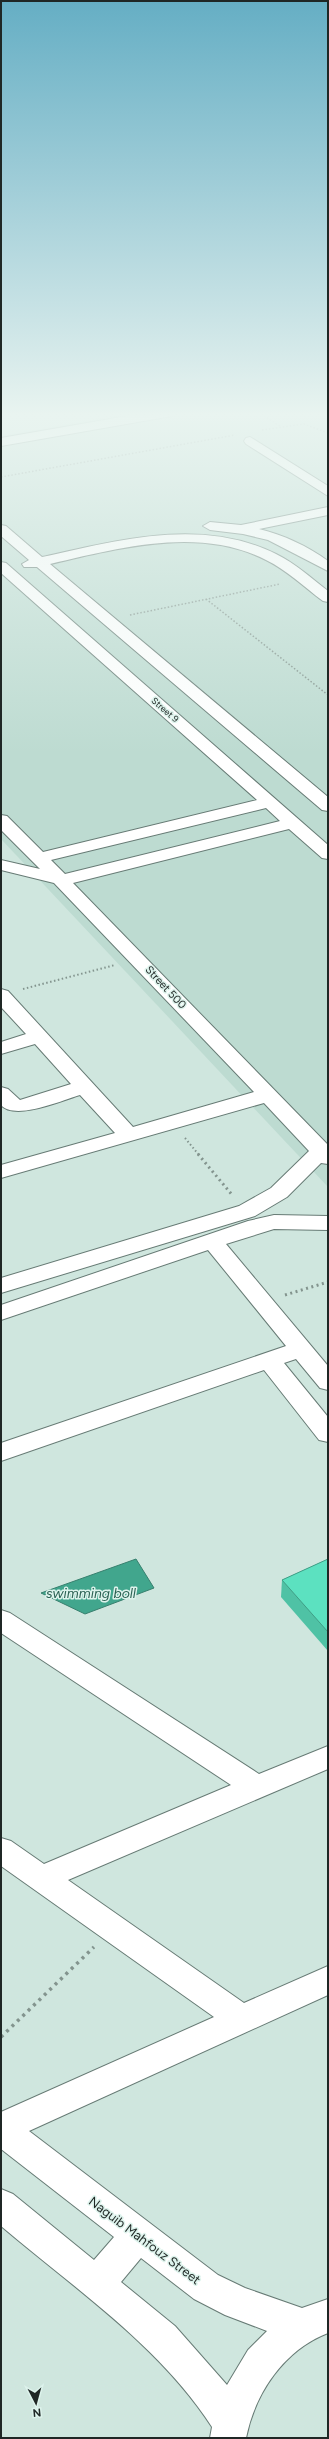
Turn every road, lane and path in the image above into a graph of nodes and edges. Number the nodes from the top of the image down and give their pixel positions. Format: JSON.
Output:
{"nodes":[{"id":1,"x":205,"y":526,"type":"edge"},
{"id":2,"x":255,"y":526,"type":"edge"},
{"id":3,"x":1,"y":529,"type":"edge"},
{"id":4,"x":239,"y":529,"type":"junction"},
{"id":5,"x":224,"y":541,"type":"junction"},
{"id":6,"x":40,"y":547,"type":"dead end"},
{"id":7,"x":25,"y":550,"type":"junction"},
{"id":8,"x":39,"y":562,"type":"junction"},
{"id":9,"x":2,"y":563,"type":"edge"},
{"id":10,"x":328,"y":567,"type":"edge"},
{"id":11,"x":302,"y":579,"type":"junction"},
{"id":12,"x":328,"y":598,"type":"edge"},
{"id":13,"x":206,"y":599,"type":"junction"},
{"id":14,"x":107,"y":620,"type":"junction"},
{"id":15,"x":328,"y":695,"type":"edge"},
{"id":16,"x":269,"y":802,"type":"junction"},
{"id":17,"x":328,"y":806,"type":"edge"},
{"id":18,"x":293,"y":823,"type":"junction"},
{"id":19,"x":3,"y":824,"type":"edge"},
{"id":20,"x":328,"y":854,"type":"edge"},
{"id":21,"x":39,"y":858,"type":"junction"},
{"id":22,"x":1,"y":865,"type":"edge"},
{"id":23,"x":62,"y":880,"type":"junction"},
{"id":24,"x":140,"y":959,"type":"junction"},
{"id":25,"x":9,"y":993,"type":"edge"},
{"id":26,"x":38,"y":1037,"type":"junction"},
{"id":27,"x":1,"y":1048,"type":"edge"},
{"id":28,"x":84,"y":1087,"type":"junction"},
{"id":29,"x":1,"y":1093,"type":"edge"},
{"id":30,"x":268,"y":1095,"type":"junction"},
{"id":31,"x":172,"y":1124,"type":"junction"},
{"id":32,"x":129,"y":1136,"type":"junction"},
{"id":33,"x":324,"y":1154,"type":"edge"},
{"id":34,"x":1,"y":1172,"type":"edge"},
{"id":35,"x":253,"y":1208,"type":"junction"},
{"id":36,"x":274,"y":1222,"type":"junction"},
{"id":37,"x":328,"y":1223,"type":"edge"},
{"id":38,"x":213,"y":1242,"type":"junction"},
{"id":39,"x":328,"y":1282,"type":"edge"},
{"id":40,"x":1,"y":1286,"type":"edge"},
{"id":41,"x":263,"y":1302,"type":"junction"},
{"id":42,"x":1,"y":1313,"type":"edge"},
{"id":43,"x":301,"y":1349,"type":"junction"},
{"id":44,"x":269,"y":1360,"type":"junction"},
{"id":45,"x":328,"y":1382,"type":"edge"},
{"id":46,"x":328,"y":1434,"type":"edge"},
{"id":47,"x":1,"y":1452,"type":"edge"},
{"id":48,"x":1,"y":1620,"type":"edge"},
{"id":49,"x":328,"y":1757,"type":"edge"},
{"id":50,"x":256,"y":1787,"type":"junction"},
{"id":51,"x":1,"y":1850,"type":"edge"},
{"id":52,"x":42,"y":1878,"type":"junction"},
{"id":53,"x":113,"y":1928,"type":"junction"},
{"id":54,"x":328,"y":1980,"type":"edge"},
{"id":55,"x":242,"y":2019,"type":"junction"},
{"id":56,"x":1,"y":2037,"type":"edge"},
{"id":57,"x":1,"y":2128,"type":"edge"},
{"id":58,"x":1,"y":2205,"type":"edge"},
{"id":59,"x":138,"y":2236,"type":"junction"},
{"id":60,"x":97,"y":2283,"type":"junction"},
{"id":61,"x":316,"y":2321,"type":"edge"},
{"id":62,"x":229,"y":2430,"type":"edge"}],
"edges":[{"from":1,"to":4,"type":"street"},
{"from":2,"to":4,"type":"street"},
{"from":3,"to":7,"type":"street"},
{"from":4,"to":5,"type":"street"},
{"from":4,"to":10,"type":"street"},
{"from":5,"to":8,"type":"street"},
{"from":5,"to":11,"type":"street"},
{"from":6,"to":7,"type":"street"},
{"from":7,"to":8,"type":"street"},
{"from":7,"to":9,"type":"street"},
{"from":8,"to":9,"type":"street"},
{"from":8,"to":14,"type":"street"},
{"from":9,"to":16,"type":"street","name":"Street 9"},
{"from":11,"to":12,"type":"street"},
{"from":11,"to":13,"type":"path"},
{"from":13,"to":14,"type":"path"},
{"from":13,"to":15,"type":"path"},
{"from":14,"to":17,"type":"street"},
{"from":16,"to":18,"type":"street","name":"Street 9"},
{"from":16,"to":21,"type":"street"},
{"from":18,"to":20,"type":"street","name":"Street 9"},
{"from":18,"to":23,"type":"street"},
{"from":19,"to":21,"type":"street","name":"Street 500"},
{"from":21,"to":23,"type":"street","name":"Street 500"},
{"from":22,"to":23,"type":"street"},
{"from":23,"to":24,"type":"street","name":"Street 500"},
{"from":24,"to":25,"type":"path"},
{"from":24,"to":30,"type":"street","name":"Street 500"},
{"from":25,"to":26,"type":"street"},
{"from":26,"to":27,"type":"street"},
{"from":26,"to":28,"type":"street"},
{"from":28,"to":29,"type":"street"},
{"from":28,"to":32,"type":"street"},
{"from":30,"to":31,"type":"street"},
{"from":30,"to":33,"type":"street","name":"Street 500"},
{"from":31,"to":32,"type":"street"},
{"from":31,"to":35,"type":"path"},
{"from":32,"to":34,"type":"street"},
{"from":33,"to":35,"type":"street"},
{"from":35,"to":36,"type":"street"},
{"from":35,"to":40,"type":"street"},
{"from":36,"to":37,"type":"street"},
{"from":36,"to":38,"type":"street"},
{"from":38,"to":41,"type":"street"},
{"from":38,"to":42,"type":"street"},
{"from":39,"to":41,"type":"path"},
{"from":41,"to":43,"type":"street"},
{"from":43,"to":44,"type":"street"},
{"from":43,"to":45,"type":"street"},
{"from":44,"to":46,"type":"street"},
{"from":44,"to":47,"type":"street"},
{"from":48,"to":50,"type":"street"},
{"from":49,"to":50,"type":"street"},
{"from":50,"to":52,"type":"street"},
{"from":51,"to":52,"type":"street"},
{"from":52,"to":53,"type":"street"},
{"from":53,"to":55,"type":"street"},
{"from":53,"to":56,"type":"path"},
{"from":54,"to":55,"type":"street"},
{"from":55,"to":57,"type":"street"},
{"from":57,"to":59,"type":"street","name":"Naguib Mahfouz Street"},
{"from":58,"to":60,"type":"street"},
{"from":59,"to":60,"type":"street"},
{"from":59,"to":61,"type":"street","name":"Naguib Mahfouz Street"},
{"from":60,"to":62,"type":"street"},
{"from":61,"to":62,"type":"street"}]}
